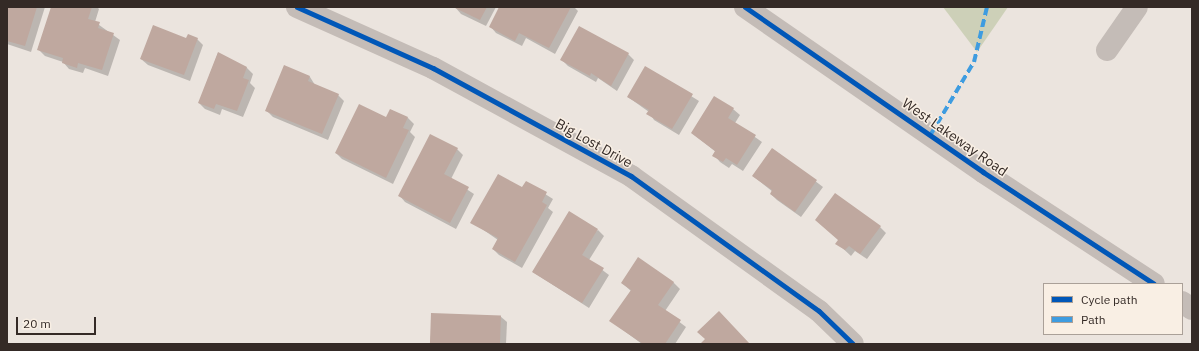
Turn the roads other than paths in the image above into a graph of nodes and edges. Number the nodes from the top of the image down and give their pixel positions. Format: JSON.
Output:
{"nodes":[{"id":1,"x":297,"y":7,"type":"edge"},
{"id":2,"x":745,"y":7,"type":"edge"},
{"id":3,"x":1137,"y":7,"type":"edge"},
{"id":4,"x":1107,"y":50,"type":"dead end"},
{"id":5,"x":1152,"y":283,"type":"edge"},
{"id":6,"x":1183,"y":303,"type":"edge"},
{"id":7,"x":1192,"y":309,"type":"edge"},
{"id":8,"x":852,"y":344,"type":"edge"}],
"edges":[{"from":1,"to":8,"type":"street","name":"Big Lost Drive"},
{"from":2,"to":5,"type":"street","name":"West Lakeway Road"},
{"from":3,"to":4,"type":"street"},
{"from":6,"to":7,"type":"street"}]}
